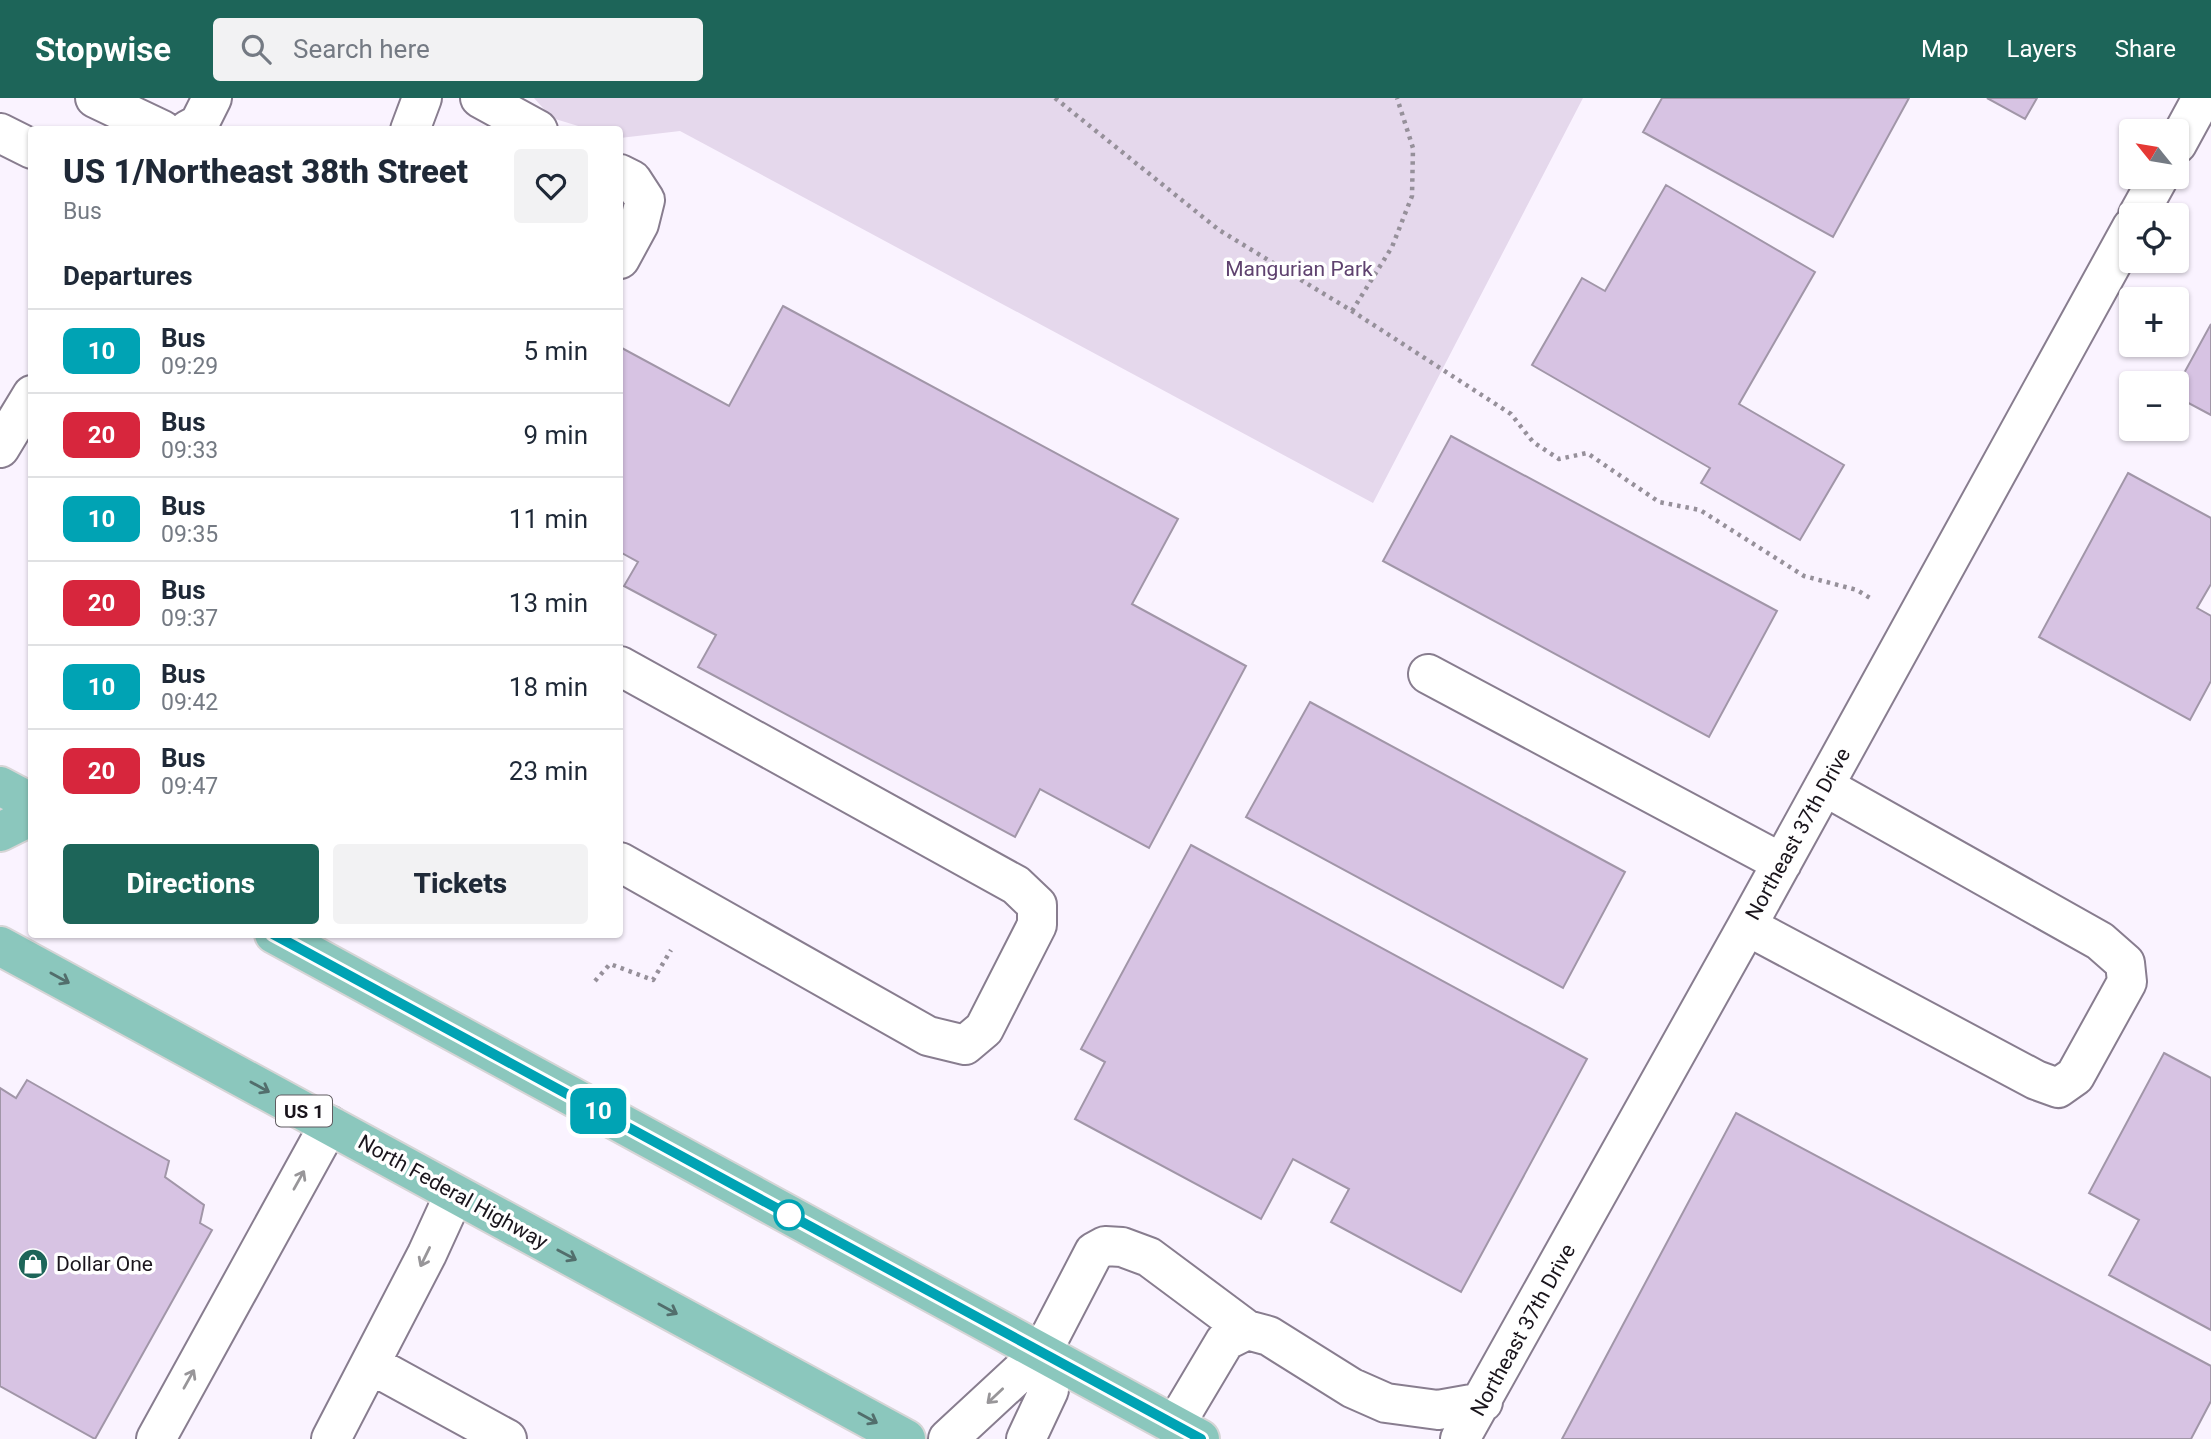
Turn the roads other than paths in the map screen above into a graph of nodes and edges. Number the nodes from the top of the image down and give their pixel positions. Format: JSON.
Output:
{"nodes":[{"id":1,"x":95,"y":98,"type":"edge"},
{"id":2,"x":212,"y":98,"type":"edge"},
{"id":3,"x":422,"y":98,"type":"edge"},
{"id":4,"x":480,"y":98,"type":"edge"},
{"id":5,"x":2203,"y":98,"type":"edge"},
{"id":6,"x":2189,"y":123,"type":"edge"},
{"id":7,"x":154,"y":126,"type":"edge"},
{"id":8,"x":195,"y":126,"type":"edge"},
{"id":9,"x":412,"y":126,"type":"edge"},
{"id":10,"x":531,"y":126,"type":"edge"},
{"id":11,"x":0,"y":133,"type":"edge"},
{"id":12,"x":28,"y":147,"type":"edge"},
{"id":13,"x":623,"y":176,"type":"edge"},
{"id":14,"x":2119,"y":251,"type":"edge"},
{"id":15,"x":623,"y":253,"type":"edge"},
{"id":16,"x":28,"y":402,"type":"edge"},
{"id":17,"x":0,"y":448,"type":"edge"},
{"id":18,"x":623,"y":668,"type":"edge"},
{"id":19,"x":1428,"y":674,"type":"dead end"},
{"id":20,"x":0,"y":786,"type":"edge"},
{"id":21,"x":1824,"y":786,"type":"junction"},
{"id":22,"x":28,"y":801,"type":"edge"},
{"id":23,"x":28,"y":818,"type":"edge"},
{"id":24,"x":0,"y":832,"type":"edge"},
{"id":25,"x":1782,"y":863,"type":"junction"},
{"id":26,"x":623,"y":864,"type":"edge"},
{"id":27,"x":1747,"y":926,"type":"junction"},
{"id":28,"x":281,"y":938,"type":"edge"},
{"id":29,"x":0,"y":946,"type":"edge"},
{"id":30,"x":329,"y":1125,"type":"junction"},
{"id":31,"x":454,"y":1195,"type":"junction"},
{"id":32,"x":1247,"y":1330,"type":"junction"},
{"id":33,"x":1042,"y":1352,"type":"junction"},
{"id":34,"x":370,"y":1364,"type":"junction"},
{"id":35,"x":1483,"y":1402,"type":"junction"},
{"id":36,"x":1188,"y":1432,"type":"edge"},
{"id":37,"x":156,"y":1439,"type":"edge"},
{"id":38,"x":331,"y":1439,"type":"edge"},
{"id":39,"x":506,"y":1439,"type":"edge"},
{"id":40,"x":905,"y":1439,"type":"edge"},
{"id":41,"x":948,"y":1439,"type":"edge"},
{"id":42,"x":1026,"y":1439,"type":"edge"},
{"id":43,"x":1461,"y":1439,"type":"edge"}],
"edges":[{"from":1,"to":7,"type":"street"},
{"from":2,"to":8,"type":"street"},
{"from":3,"to":9,"type":"street"},
{"from":4,"to":10,"type":"street"},
{"from":5,"to":6,"type":"street"},
{"from":11,"to":12,"type":"street"},
{"from":13,"to":15,"type":"street"},
{"from":14,"to":21,"type":"street","name":"Northeast 37th Drive"},
{"from":16,"to":17,"type":"street"},
{"from":18,"to":26,"type":"street"},
{"from":19,"to":25,"type":"street"},
{"from":20,"to":22,"type":"main road"},
{"from":21,"to":25,"type":"street","name":"Northeast 37th Drive"},
{"from":21,"to":27,"type":"street"},
{"from":23,"to":24,"type":"main road"},
{"from":25,"to":27,"type":"street","name":"Northeast 37th Drive"},
{"from":27,"to":35,"type":"street","name":"Northeast 37th Drive"},
{"from":28,"to":33,"type":"main road"},
{"from":29,"to":30,"type":"main road","name":"North Federal Highway","number":"US 1","one_way":true},
{"from":30,"to":31,"type":"main road","name":"North Federal Highway","number":"US 1"},
{"from":37,"to":30,"type":"street","one_way":true},
{"from":31,"to":34,"type":"street","one_way":true},
{"from":31,"to":40,"type":"main road","name":"North Federal Highway","number":"US 1","one_way":true},
{"from":32,"to":33,"type":"street"},
{"from":32,"to":35,"type":"street"},
{"from":32,"to":36,"type":"street"},
{"from":33,"to":36,"type":"main road"},
{"from":33,"to":41,"type":"street","one_way":true},
{"from":33,"to":42,"type":"street"},
{"from":34,"to":38,"type":"street"},
{"from":34,"to":39,"type":"street"},
{"from":35,"to":43,"type":"street","name":"Northeast 37th Drive"}]}
